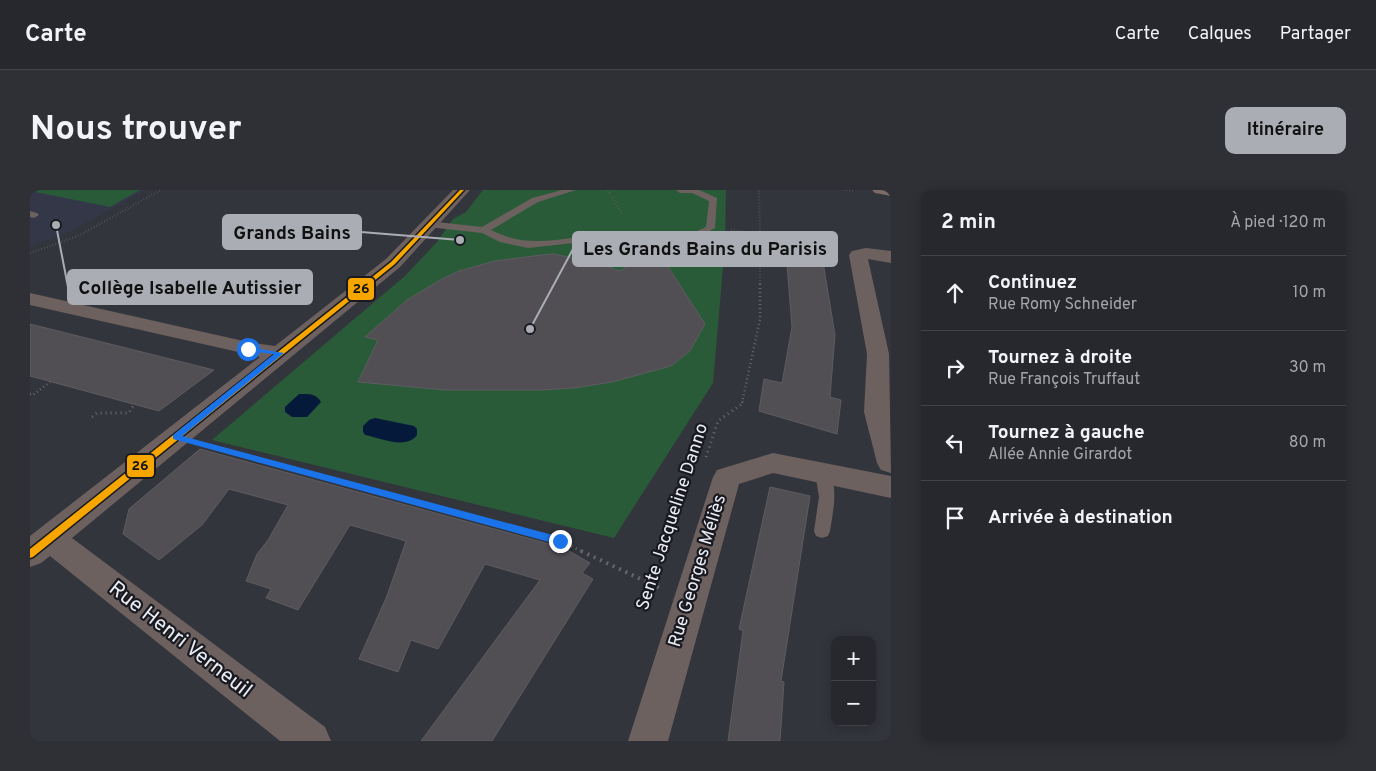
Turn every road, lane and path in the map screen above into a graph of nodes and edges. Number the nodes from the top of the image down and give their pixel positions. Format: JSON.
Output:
{"nodes":[{"id":1,"x":161,"y":190,"type":"edge"},
{"id":2,"x":462,"y":190,"type":"edge"},
{"id":3,"x":572,"y":190,"type":"edge"},
{"id":4,"x":680,"y":190,"type":"edge"},
{"id":5,"x":759,"y":190,"type":"edge"},
{"id":6,"x":880,"y":190,"type":"edge"},
{"id":7,"x":891,"y":191,"type":"edge"},
{"id":8,"x":428,"y":224,"type":"junction"},
{"id":9,"x":711,"y":226,"type":"junction"},
{"id":10,"x":484,"y":230,"type":"junction"},
{"id":11,"x":760,"y":234,"type":"junction"},
{"id":12,"x":30,"y":253,"type":"edge"},
{"id":13,"x":862,"y":254,"type":"junction"},
{"id":14,"x":891,"y":256,"type":"edge"},
{"id":15,"x":30,"y":298,"type":"edge"},
{"id":16,"x":280,"y":353,"type":"junction"},
{"id":17,"x":50,"y":382,"type":"dead end"},
{"id":18,"x":30,"y":394,"type":"edge"},
{"id":19,"x":134,"y":404,"type":"dead end"},
{"id":20,"x":92,"y":418,"type":"dead end"},
{"id":21,"x":175,"y":437,"type":"junction"},
{"id":22,"x":891,"y":463,"type":"edge"},
{"id":23,"x":703,"y":466,"type":"dead end"},
{"id":24,"x":824,"y":474,"type":"junction"},
{"id":25,"x":891,"y":487,"type":"edge"},
{"id":26,"x":822,"y":531,"type":"dead end"},
{"id":27,"x":40,"y":546,"type":"edge"},
{"id":28,"x":663,"y":589,"type":"dead end"},
{"id":29,"x":311,"y":741,"type":"edge"},
{"id":30,"x":648,"y":741,"type":"edge"}],
"edges":[{"from":1,"to":12,"type":"path"},
{"from":2,"to":8,"type":"street"},
{"from":3,"to":10,"type":"lane"},
{"from":4,"to":9,"type":"lane"},
{"from":5,"to":11,"type":"path","name":"Sente Jacqueline Danno"},
{"from":6,"to":7,"type":"main road"},
{"from":8,"to":10,"type":"lane"},
{"from":8,"to":16,"type":"street"},
{"from":9,"to":10,"type":"lane"},
{"from":9,"to":11,"type":"path"},
{"from":11,"to":13,"type":"path"},
{"from":11,"to":23,"type":"path","name":"Sente Jacqueline Danno"},
{"from":13,"to":14,"type":"street"},
{"from":13,"to":22,"type":"street"},
{"from":15,"to":16,"type":"street"},
{"from":16,"to":21,"type":"street"},
{"from":17,"to":18,"type":"path"},
{"from":19,"to":20,"type":"path"},
{"from":21,"to":27,"type":"street"},
{"from":21,"to":28,"type":"path"},
{"from":24,"to":25,"type":"street","name":"Rue Georges Méliès"},
{"from":24,"to":26,"type":"lane"},
{"from":24,"to":30,"type":"street","name":"Rue Georges Méliès"},
{"from":27,"to":29,"type":"street","name":"Rue Henri Verneuil"}]}
